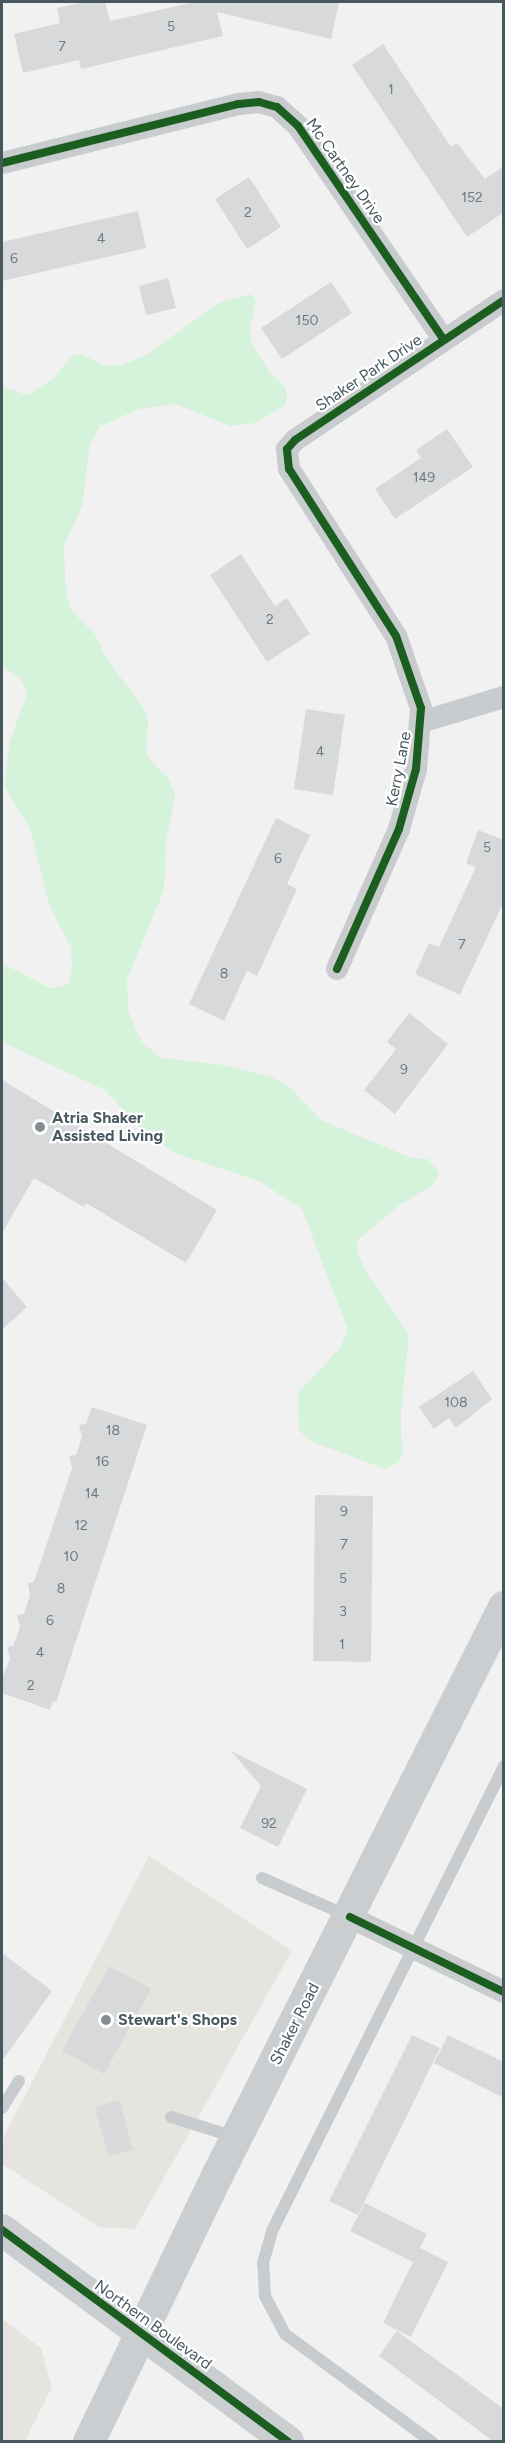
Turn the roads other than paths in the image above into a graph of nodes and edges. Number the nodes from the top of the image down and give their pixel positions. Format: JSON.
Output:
{"nodes":[{"id":1,"x":2,"y":164,"type":"edge"},
{"id":2,"x":504,"y":300,"type":"edge"},
{"id":3,"x":444,"y":340,"type":"junction"},
{"id":4,"x":286,"y":453,"type":"joint"},
{"id":5,"x":504,"y":697,"type":"edge"},
{"id":6,"x":421,"y":722,"type":"junction"},
{"id":7,"x":337,"y":969,"type":"dead end"},
{"id":8,"x":504,"y":1607,"type":"edge"},
{"id":9,"x":504,"y":1766,"type":"edge"},
{"id":10,"x":262,"y":1878,"type":"dead end"},
{"id":11,"x":350,"y":1917,"type":"junction"},
{"id":12,"x":415,"y":1946,"type":"junction"},
{"id":13,"x":504,"y":1992,"type":"edge"},
{"id":14,"x":20,"y":2081,"type":"dead end"},
{"id":15,"x":2,"y":2108,"type":"edge"},
{"id":16,"x":171,"y":2117,"type":"dead end"},
{"id":17,"x":237,"y":2137,"type":"junction"},
{"id":18,"x":2,"y":2230,"type":"edge"},
{"id":19,"x":141,"y":2334,"type":"junction"},
{"id":20,"x":89,"y":2442,"type":"edge"},
{"id":21,"x":288,"y":2442,"type":"edge"},
{"id":22,"x":432,"y":2442,"type":"edge"}],
"edges":[{"from":1,"to":3,"type":"street","name":"Mc Cartney Drive"},
{"from":2,"to":3,"type":"street","name":"Shaker Park Drive"},
{"from":3,"to":4,"type":"street","name":"Shaker Park Drive"},
{"from":4,"to":6,"type":"street","name":"Kerry Lane"},
{"from":5,"to":6,"type":"street","name":"Kerry Lane"},
{"from":6,"to":7,"type":"street","name":"Kerry Lane"},
{"from":8,"to":11,"type":"main road","name":"Shaker Road"},
{"from":9,"to":12,"type":"lane"},
{"from":10,"to":11,"type":"lane"},
{"from":11,"to":12,"type":"street"},
{"from":11,"to":17,"type":"main road","name":"Shaker Road"},
{"from":12,"to":13,"type":"street"},
{"from":12,"to":22,"type":"lane"},
{"from":14,"to":15,"type":"lane"},
{"from":16,"to":17,"type":"lane"},
{"from":17,"to":19,"type":"main road","name":"Shaker Road"},
{"from":18,"to":19,"type":"main road","name":"Northern Boulevard"},
{"from":19,"to":20,"type":"main road","name":"Shaker Road"},
{"from":19,"to":21,"type":"main road","name":"Northern Boulevard"}]}
